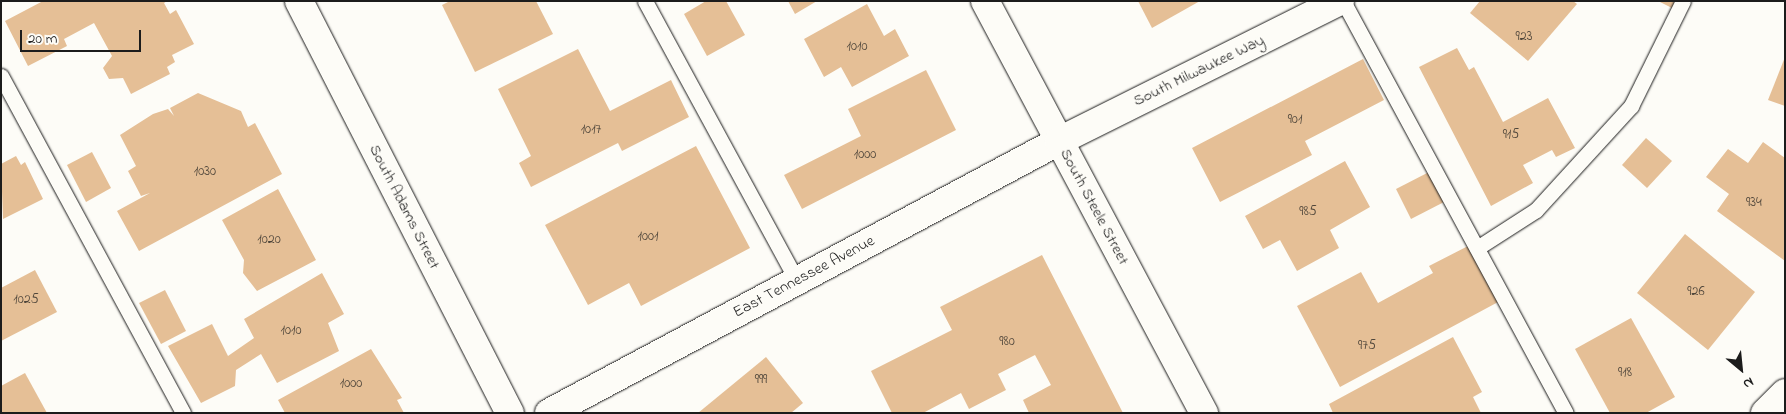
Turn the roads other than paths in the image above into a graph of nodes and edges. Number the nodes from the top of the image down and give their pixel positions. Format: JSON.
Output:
{"nodes":[{"id":1,"x":299,"y":1,"type":"edge"},
{"id":2,"x":646,"y":1,"type":"edge"},
{"id":3,"x":985,"y":1,"type":"edge"},
{"id":4,"x":1341,"y":1,"type":"edge"},
{"id":5,"x":1683,"y":1,"type":"edge"},
{"id":6,"x":1,"y":76,"type":"edge"},
{"id":7,"x":1059,"y":141,"type":"junction"},
{"id":8,"x":1477,"y":248,"type":"junction"},
{"id":9,"x":797,"y":281,"type":"junction"},
{"id":10,"x":1785,"y":394,"type":"edge"},
{"id":11,"x":183,"y":413,"type":"edge"},
{"id":12,"x":510,"y":413,"type":"edge"},
{"id":13,"x":548,"y":413,"type":"edge"},
{"id":14,"x":1204,"y":413,"type":"edge"},
{"id":15,"x":1566,"y":413,"type":"edge"},
{"id":16,"x":1765,"y":413,"type":"edge"}],
"edges":[{"from":1,"to":12,"type":"street","name":"South Adams Street"},
{"from":2,"to":9,"type":"lane"},
{"from":3,"to":7,"type":"street","name":"South Steele Street"},
{"from":4,"to":7,"type":"street","name":"South Milwaukee Way"},
{"from":4,"to":8,"type":"lane"},
{"from":5,"to":8,"type":"lane"},
{"from":6,"to":11,"type":"lane"},
{"from":7,"to":9,"type":"street","name":"East Tennessee Avenue"},
{"from":7,"to":14,"type":"street","name":"South Steele Street"},
{"from":8,"to":15,"type":"lane"},
{"from":9,"to":13,"type":"street","name":"East Tennessee Avenue"},
{"from":10,"to":16,"type":"street"}]}
